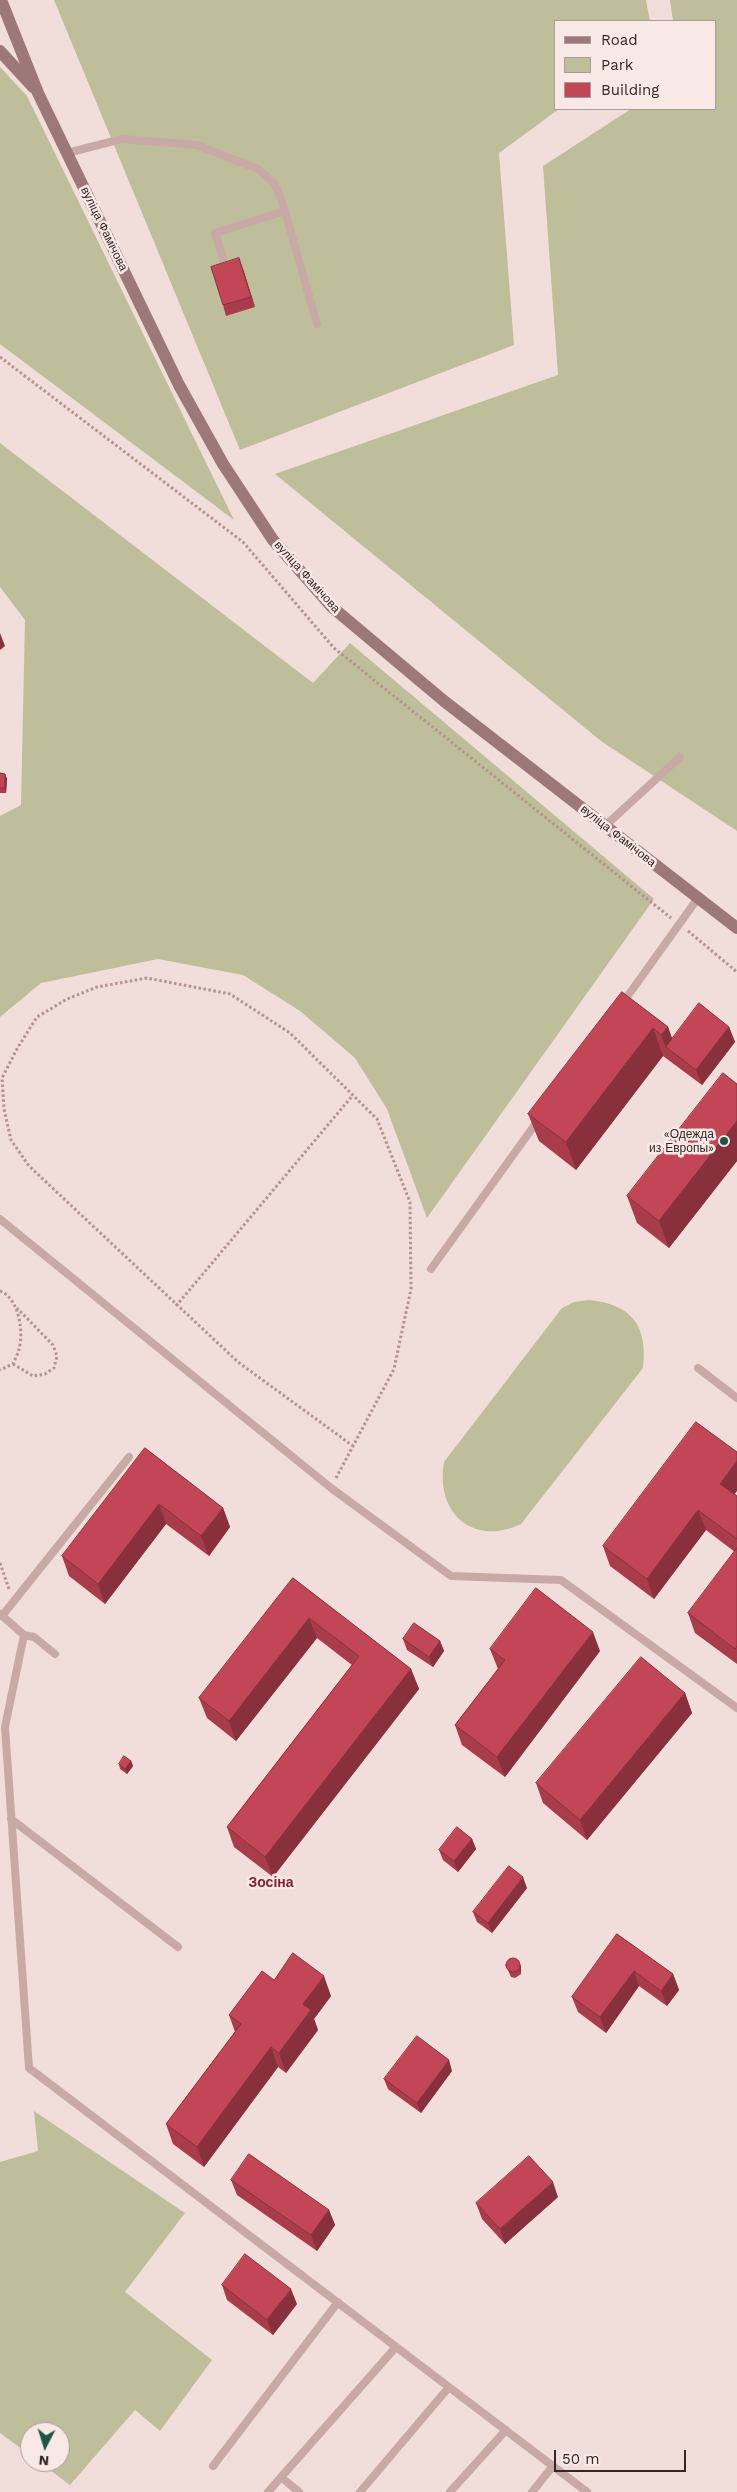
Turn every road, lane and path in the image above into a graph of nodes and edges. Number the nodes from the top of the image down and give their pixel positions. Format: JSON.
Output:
{"nodes":[{"id":1,"x":2,"y":0,"type":"edge"},
{"id":2,"x":0,"y":50,"type":"edge"},
{"id":3,"x":38,"y":93,"type":"junction"},
{"id":4,"x":68,"y":153,"type":"junction"},
{"id":5,"x":285,"y":211,"type":"junction"},
{"id":6,"x":223,"y":259,"type":"dead end"},
{"id":7,"x":317,"y":324,"type":"dead end"},
{"id":8,"x":0,"y":357,"type":"edge"},
{"id":9,"x":680,"y":757,"type":"dead end"},
{"id":10,"x":606,"y":826,"type":"junction"},
{"id":11,"x":698,"y":898,"type":"junction"},
{"id":12,"x":680,"y":924,"type":"junction"},
{"id":13,"x":737,"y":928,"type":"edge"},
{"id":14,"x":737,"y":972,"type":"edge"},
{"id":15,"x":616,"y":1012,"type":"edge"},
{"id":16,"x":1,"y":1080,"type":"edge"},
{"id":17,"x":354,"y":1095,"type":"junction"},
{"id":18,"x":546,"y":1109,"type":"edge"},
{"id":19,"x":0,"y":1219,"type":"edge"},
{"id":20,"x":431,"y":1270,"type":"dead end"},
{"id":21,"x":0,"y":1291,"type":"edge"},
{"id":22,"x":176,"y":1306,"type":"junction"},
{"id":23,"x":17,"y":1308,"type":"junction"},
{"id":24,"x":13,"y":1364,"type":"junction"},
{"id":25,"x":698,"y":1368,"type":"dead end"},
{"id":26,"x":0,"y":1370,"type":"edge"},
{"id":27,"x":737,"y":1398,"type":"edge"},
{"id":28,"x":353,"y":1446,"type":"junction"},
{"id":29,"x":129,"y":1457,"type":"dead end"},
{"id":30,"x":330,"y":1488,"type":"junction"},
{"id":31,"x":0,"y":1563,"type":"edge"},
{"id":32,"x":14,"y":1602,"type":"junction"},
{"id":33,"x":1,"y":1615,"type":"edge"},
{"id":34,"x":24,"y":1635,"type":"junction"},
{"id":35,"x":55,"y":1654,"type":"dead end"},
{"id":36,"x":737,"y":1708,"type":"edge"},
{"id":37,"x":11,"y":1819,"type":"junction"},
{"id":38,"x":178,"y":1948,"type":"dead end"},
{"id":39,"x":338,"y":2302,"type":"junction"},
{"id":40,"x":396,"y":2347,"type":"junction"},
{"id":41,"x":449,"y":2387,"type":"junction"},
{"id":42,"x":506,"y":2430,"type":"junction"},
{"id":43,"x":213,"y":2466,"type":"dead end"},
{"id":44,"x":553,"y":2466,"type":"junction"},
{"id":45,"x":281,"y":2477,"type":"junction"},
{"id":46,"x":268,"y":2492,"type":"edge"},
{"id":47,"x":299,"y":2492,"type":"edge"},
{"id":48,"x":360,"y":2492,"type":"edge"},
{"id":49,"x":450,"y":2492,"type":"edge"},
{"id":50,"x":532,"y":2492,"type":"edge"},
{"id":51,"x":587,"y":2492,"type":"edge"}],
"edges":[{"from":1,"to":3,"type":"main road","name":"вуліца Фамічова"},
{"from":2,"to":3,"type":"main road","name":"вуліца Фамічова"},
{"from":3,"to":4,"type":"main road","name":"вуліца Фамічова"},
{"from":4,"to":5,"type":"lane"},
{"from":4,"to":10,"type":"main road","name":"вуліца Фамічова"},
{"from":5,"to":6,"type":"lane"},
{"from":5,"to":7,"type":"lane"},
{"from":8,"to":12,"type":"path"},
{"from":9,"to":10,"type":"lane"},
{"from":10,"to":11,"type":"main road","name":"вуліца Фамічова"},
{"from":11,"to":12,"type":"lane"},
{"from":11,"to":13,"type":"main road","name":"вуліца Фамічова"},
{"from":12,"to":14,"type":"path"},
{"from":12,"to":15,"type":"lane"},
{"from":16,"to":17,"type":"path"},
{"from":16,"to":22,"type":"path"},
{"from":17,"to":22,"type":"path"},
{"from":17,"to":28,"type":"path"},
{"from":18,"to":20,"type":"lane"},
{"from":19,"to":30,"type":"lane"},
{"from":21,"to":23,"type":"path"},
{"from":22,"to":28,"type":"path"},
{"from":23,"to":24,"type":"path"},
{"from":23,"to":24,"type":"path"},
{"from":24,"to":26,"type":"path"},
{"from":25,"to":27,"type":"lane"},
{"from":28,"to":30,"type":"path"},
{"from":29,"to":32,"type":"lane"},
{"from":30,"to":36,"type":"lane"},
{"from":31,"to":32,"type":"path"},
{"from":32,"to":33,"type":"lane"},
{"from":33,"to":34,"type":"lane"},
{"from":34,"to":35,"type":"lane"},
{"from":34,"to":37,"type":"lane"},
{"from":37,"to":38,"type":"lane"},
{"from":37,"to":39,"type":"lane"},
{"from":39,"to":40,"type":"lane"},
{"from":39,"to":43,"type":"lane"},
{"from":40,"to":41,"type":"lane"},
{"from":40,"to":45,"type":"lane"},
{"from":41,"to":42,"type":"lane"},
{"from":41,"to":48,"type":"lane"},
{"from":42,"to":44,"type":"lane"},
{"from":42,"to":49,"type":"lane"},
{"from":44,"to":50,"type":"lane"},
{"from":44,"to":51,"type":"lane"},
{"from":45,"to":46,"type":"lane"},
{"from":45,"to":47,"type":"lane"}]}
